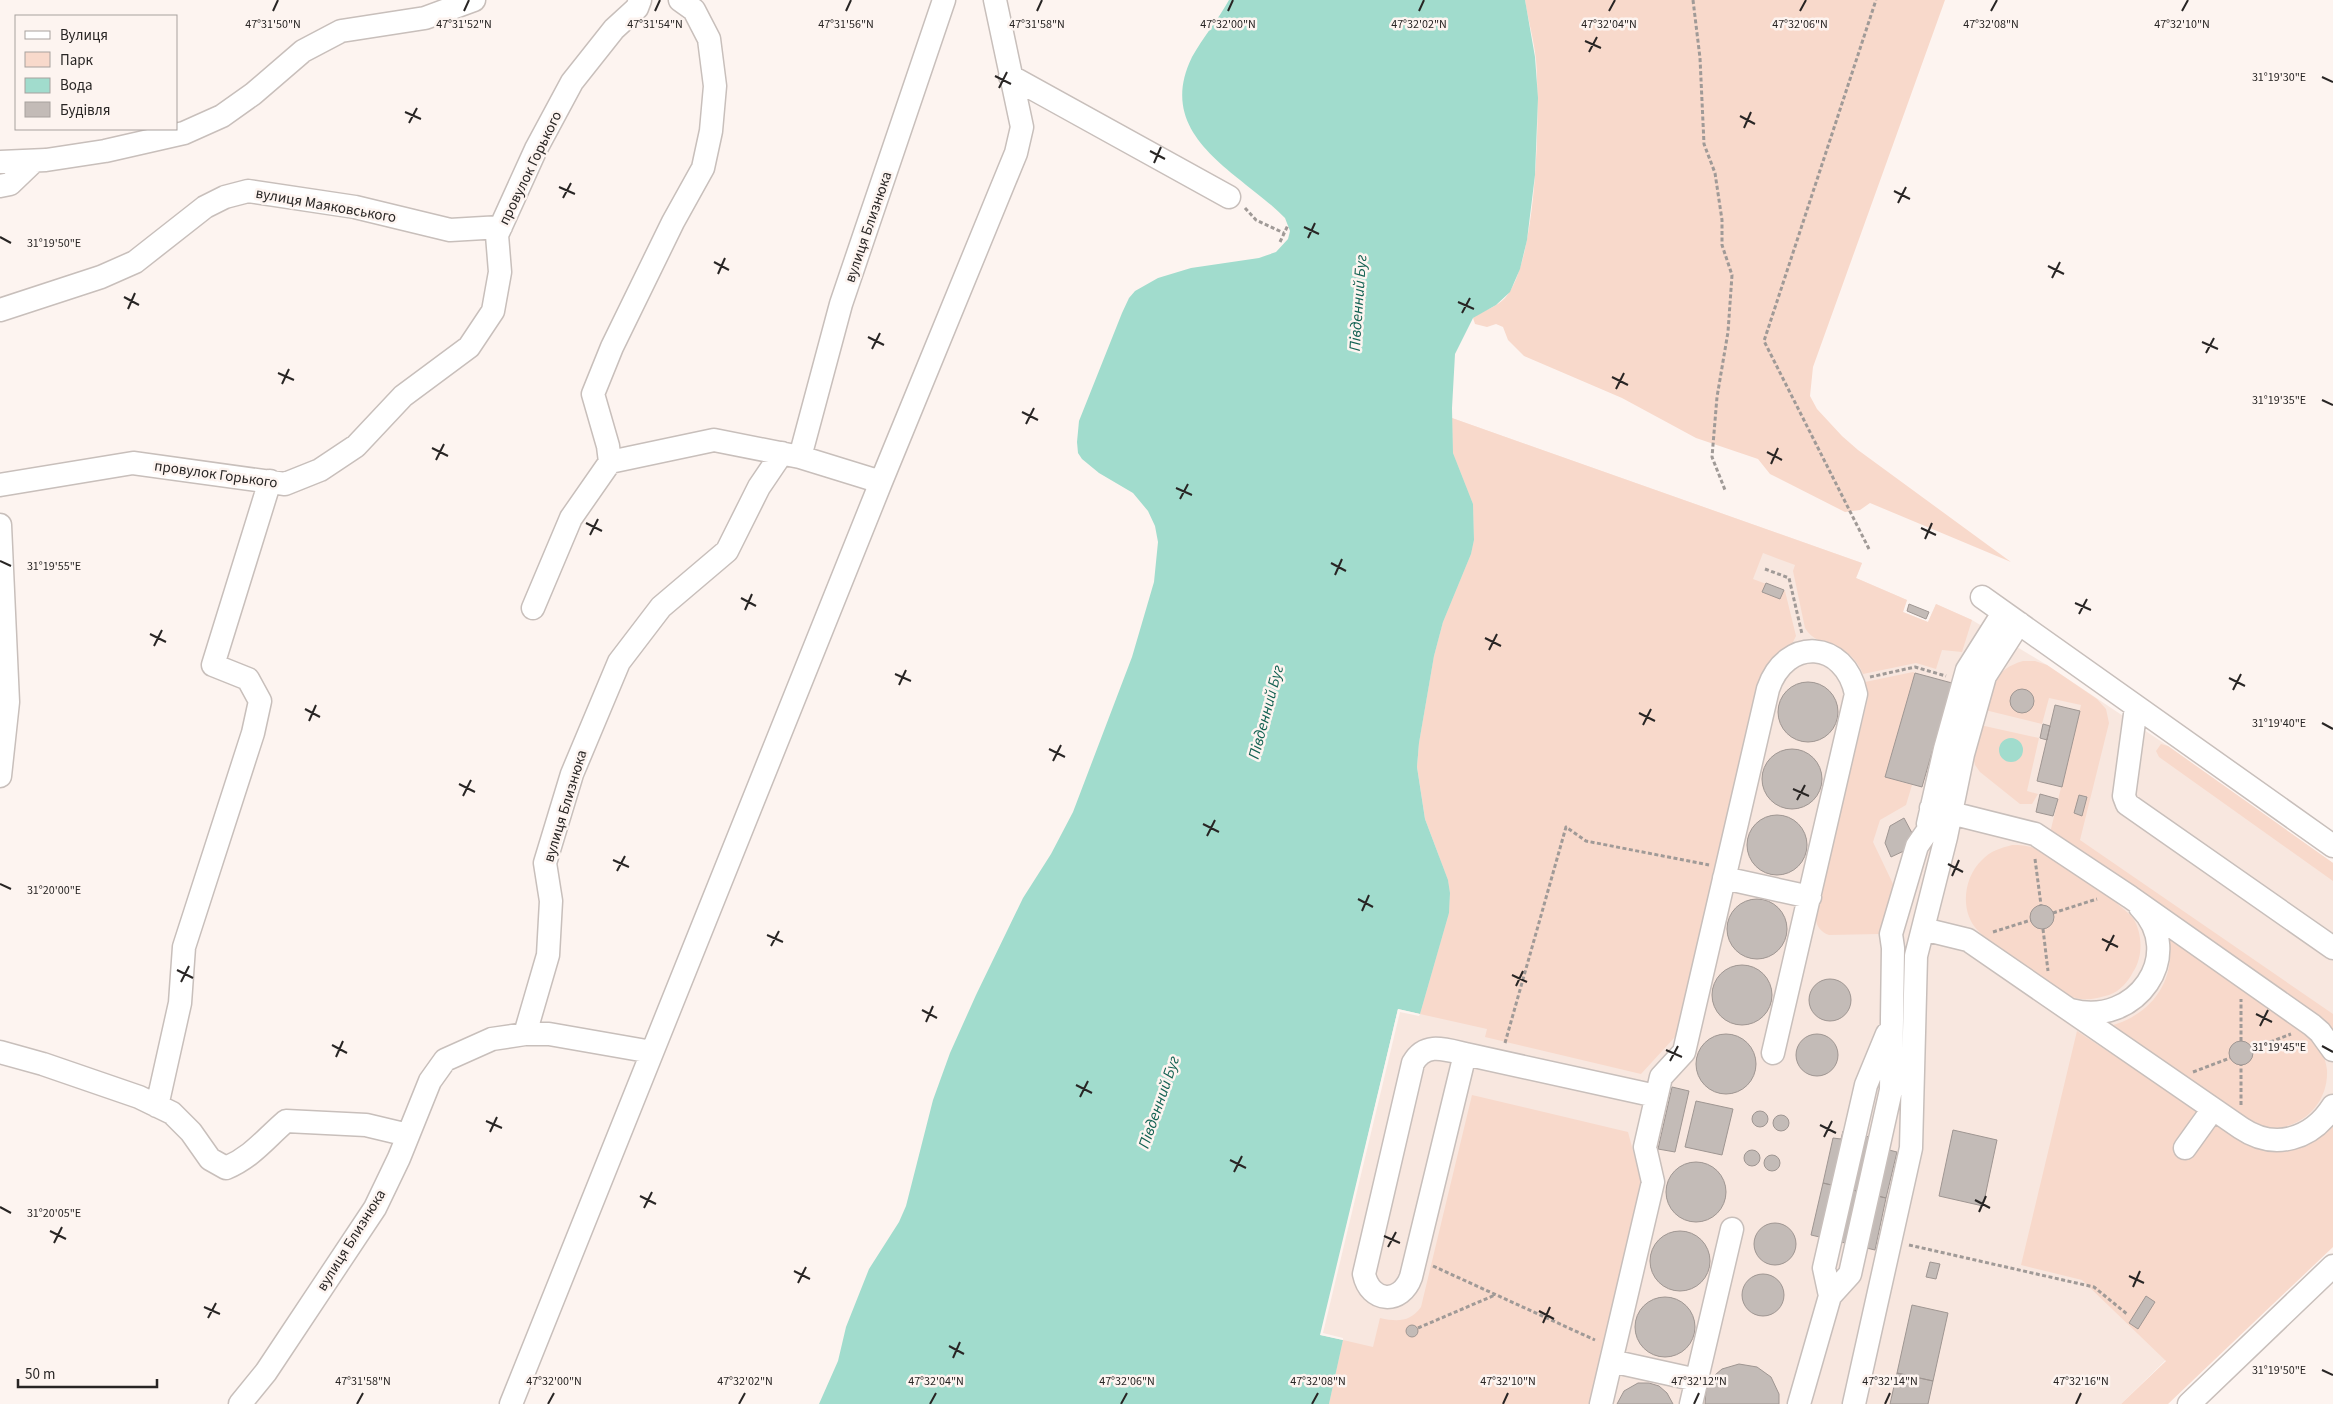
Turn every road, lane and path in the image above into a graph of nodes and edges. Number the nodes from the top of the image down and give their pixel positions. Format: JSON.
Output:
{"nodes":[{"id":1,"x":474,"y":0,"type":"edge"},
{"id":2,"x":640,"y":0,"type":"edge"},
{"id":3,"x":680,"y":0,"type":"edge"},
{"id":4,"x":944,"y":0,"type":"edge"},
{"id":5,"x":994,"y":0,"type":"edge"},
{"id":6,"x":1693,"y":0,"type":"edge"},
{"id":7,"x":1876,"y":0,"type":"edge"},
{"id":8,"x":1010,"y":76,"type":"junction"},
{"id":9,"x":34,"y":160,"type":"junction"},
{"id":10,"x":0,"y":162,"type":"edge"},
{"id":11,"x":0,"y":186,"type":"edge"},
{"id":12,"x":1229,"y":197,"type":"joint"},
{"id":13,"x":501,"y":226,"type":"junction"},
{"id":14,"x":1288,"y":226,"type":"dead end"},
{"id":15,"x":1284,"y":233,"type":"junction"},
{"id":16,"x":1280,"y":242,"type":"dead end"},
{"id":17,"x":0,"y":310,"type":"edge"},
{"id":18,"x":791,"y":455,"type":"junction"},
{"id":19,"x":610,"y":462,"type":"junction"},
{"id":20,"x":270,"y":481,"type":"junction"},
{"id":21,"x":880,"y":482,"type":"junction"},
{"id":22,"x":0,"y":485,"type":"edge"},
{"id":23,"x":1725,"y":490,"type":"dead end"},
{"id":24,"x":0,"y":525,"type":"edge"},
{"id":25,"x":1869,"y":549,"type":"dead end"},
{"id":26,"x":1765,"y":569,"type":"dead end"},
{"id":27,"x":1982,"y":597,"type":"dead end"},
{"id":28,"x":533,"y":608,"type":"dead end"},
{"id":29,"x":2011,"y":618,"type":"junction"},
{"id":30,"x":1806,"y":652,"type":"junction"},
{"id":31,"x":1854,"y":680,"type":"junction"},
{"id":32,"x":1964,"y":681,"type":"junction"},
{"id":33,"x":2136,"y":707,"type":"junction"},
{"id":34,"x":0,"y":776,"type":"edge"},
{"id":35,"x":1941,"y":811,"type":"junction"},
{"id":36,"x":2032,"y":833,"type":"junction"},
{"id":37,"x":2333,"y":846,"type":"edge"},
{"id":38,"x":1725,"y":873,"type":"junction"},
{"id":39,"x":2126,"y":894,"type":"junction"},
{"id":40,"x":1810,"y":897,"type":"junction"},
{"id":41,"x":2040,"y":905,"type":"dead end"},
{"id":42,"x":2053,"y":913,"type":"dead end"},
{"id":43,"x":2031,"y":920,"type":"dead end"},
{"id":44,"x":1923,"y":929,"type":"junction"},
{"id":45,"x":2043,"y":929,"type":"dead end"},
{"id":46,"x":1968,"y":940,"type":"junction"},
{"id":47,"x":2333,"y":948,"type":"edge"},
{"id":48,"x":2241,"y":975,"type":"junction"},
{"id":49,"x":2058,"y":1003,"type":"junction"},
{"id":50,"x":2312,"y":1025,"type":"junction"},
{"id":51,"x":525,"y":1034,"type":"junction"},
{"id":52,"x":2241,"y":1041,"type":"dead end"},
{"id":53,"x":2252,"y":1049,"type":"dead end"},
{"id":54,"x":2333,"y":1050,"type":"edge"},
{"id":55,"x":0,"y":1052,"type":"edge"},
{"id":56,"x":652,"y":1052,"type":"junction"},
{"id":57,"x":1773,"y":1053,"type":"dead end"},
{"id":58,"x":1465,"y":1054,"type":"junction"},
{"id":59,"x":2230,"y":1058,"type":"dead end"},
{"id":60,"x":1500,"y":1062,"type":"junction"},
{"id":61,"x":2241,"y":1065,"type":"dead end"},
{"id":62,"x":2171,"y":1081,"type":"junction"},
{"id":63,"x":1656,"y":1096,"type":"junction"},
{"id":64,"x":158,"y":1106,"type":"junction"},
{"id":65,"x":2333,"y":1106,"type":"edge"},
{"id":66,"x":2213,"y":1109,"type":"junction"},
{"id":67,"x":2241,"y":1128,"type":"junction"},
{"id":68,"x":408,"y":1135,"type":"junction"},
{"id":69,"x":2185,"y":1148,"type":"dead end"},
{"id":70,"x":1732,"y":1228,"type":"dead end"},
{"id":71,"x":1890,"y":1241,"type":"junction"},
{"id":72,"x":1416,"y":1258,"type":"junction"},
{"id":73,"x":2333,"y":1266,"type":"edge"},
{"id":74,"x":1495,"y":1294,"type":"junction"},
{"id":75,"x":2127,"y":1314,"type":"dead end"},
{"id":76,"x":1418,"y":1328,"type":"dead end"},
{"id":77,"x":1613,"y":1355,"type":"junction"},
{"id":78,"x":1697,"y":1380,"type":"junction"},
{"id":79,"x":240,"y":1404,"type":"edge"},
{"id":80,"x":511,"y":1404,"type":"edge"},
{"id":81,"x":1601,"y":1404,"type":"edge"},
{"id":82,"x":1691,"y":1404,"type":"edge"},
{"id":83,"x":1799,"y":1404,"type":"edge"},
{"id":84,"x":1854,"y":1404,"type":"edge"},
{"id":85,"x":2189,"y":1404,"type":"edge"}],
"edges":[{"from":1,"to":9,"type":"street"},
{"from":2,"to":13,"type":"street","name":"провулок Горького"},
{"from":3,"to":19,"type":"street"},
{"from":4,"to":18,"type":"street","name":"вулиця Близнюка"},
{"from":5,"to":8,"type":"street"},
{"from":6,"to":23,"type":"path"},
{"from":7,"to":25,"type":"path"},
{"from":8,"to":12,"type":"street"},
{"from":8,"to":21,"type":"street"},
{"from":9,"to":10,"type":"street"},
{"from":9,"to":11,"type":"street"},
{"from":12,"to":15,"type":"path"},
{"from":13,"to":17,"type":"street","name":"вулиця Маяковського"},
{"from":13,"to":20,"type":"street","name":"провулок Горького"},
{"from":14,"to":15,"type":"path"},
{"from":15,"to":16,"type":"path"},
{"from":18,"to":19,"type":"street"},
{"from":18,"to":21,"type":"street"},
{"from":18,"to":51,"type":"street","name":"вулиця Близнюка"},
{"from":19,"to":28,"type":"street"},
{"from":20,"to":22,"type":"street","name":"провулок Горького"},
{"from":20,"to":64,"type":"street"},
{"from":21,"to":56,"type":"street"},
{"from":24,"to":34,"type":"street"},
{"from":26,"to":30,"type":"path"},
{"from":27,"to":29,"type":"street"},
{"from":29,"to":32,"type":"street"},
{"from":29,"to":33,"type":"street"},
{"from":29,"to":35,"type":"street"},
{"from":30,"to":31,"type":"street"},
{"from":30,"to":38,"type":"street"},
{"from":31,"to":32,"type":"path"},
{"from":31,"to":40,"type":"street"},
{"from":32,"to":35,"type":"street"},
{"from":33,"to":37,"type":"street"},
{"from":33,"to":47,"type":"street"},
{"from":35,"to":36,"type":"street"},
{"from":35,"to":44,"type":"street"},
{"from":35,"to":83,"type":"street"},
{"from":36,"to":39,"type":"street"},
{"from":36,"to":41,"type":"path"},
{"from":38,"to":40,"type":"street"},
{"from":38,"to":60,"type":"path"},
{"from":38,"to":63,"type":"street"},
{"from":39,"to":42,"type":"path"},
{"from":39,"to":48,"type":"street"},
{"from":39,"to":49,"type":"street"},
{"from":40,"to":57,"type":"street"},
{"from":43,"to":46,"type":"path"},
{"from":44,"to":46,"type":"street"},
{"from":44,"to":71,"type":"street"},
{"from":45,"to":49,"type":"path"},
{"from":46,"to":49,"type":"street"},
{"from":48,"to":50,"type":"street"},
{"from":48,"to":52,"type":"path"},
{"from":49,"to":62,"type":"street"},
{"from":50,"to":53,"type":"path"},
{"from":50,"to":54,"type":"street"},
{"from":51,"to":56,"type":"street"},
{"from":51,"to":68,"type":"street","name":"вулиця Близнюка"},
{"from":55,"to":64,"type":"street"},
{"from":56,"to":80,"type":"street"},
{"from":58,"to":60,"type":"street"},
{"from":58,"to":72,"type":"street"},
{"from":58,"to":72,"type":"street"},
{"from":59,"to":62,"type":"path"},
{"from":60,"to":63,"type":"street"},
{"from":61,"to":67,"type":"path"},
{"from":62,"to":66,"type":"street"},
{"from":63,"to":77,"type":"street"},
{"from":64,"to":68,"type":"street"},
{"from":65,"to":67,"type":"street"},
{"from":66,"to":67,"type":"street"},
{"from":66,"to":69,"type":"street"},
{"from":68,"to":79,"type":"street","name":"вулиця Близнюка"},
{"from":70,"to":78,"type":"street"},
{"from":71,"to":75,"type":"path"},
{"from":71,"to":84,"type":"street"},
{"from":72,"to":74,"type":"path"},
{"from":73,"to":85,"type":"street"},
{"from":74,"to":76,"type":"path"},
{"from":74,"to":77,"type":"path"},
{"from":77,"to":78,"type":"street"},
{"from":77,"to":81,"type":"street"},
{"from":78,"to":82,"type":"street"}]}
